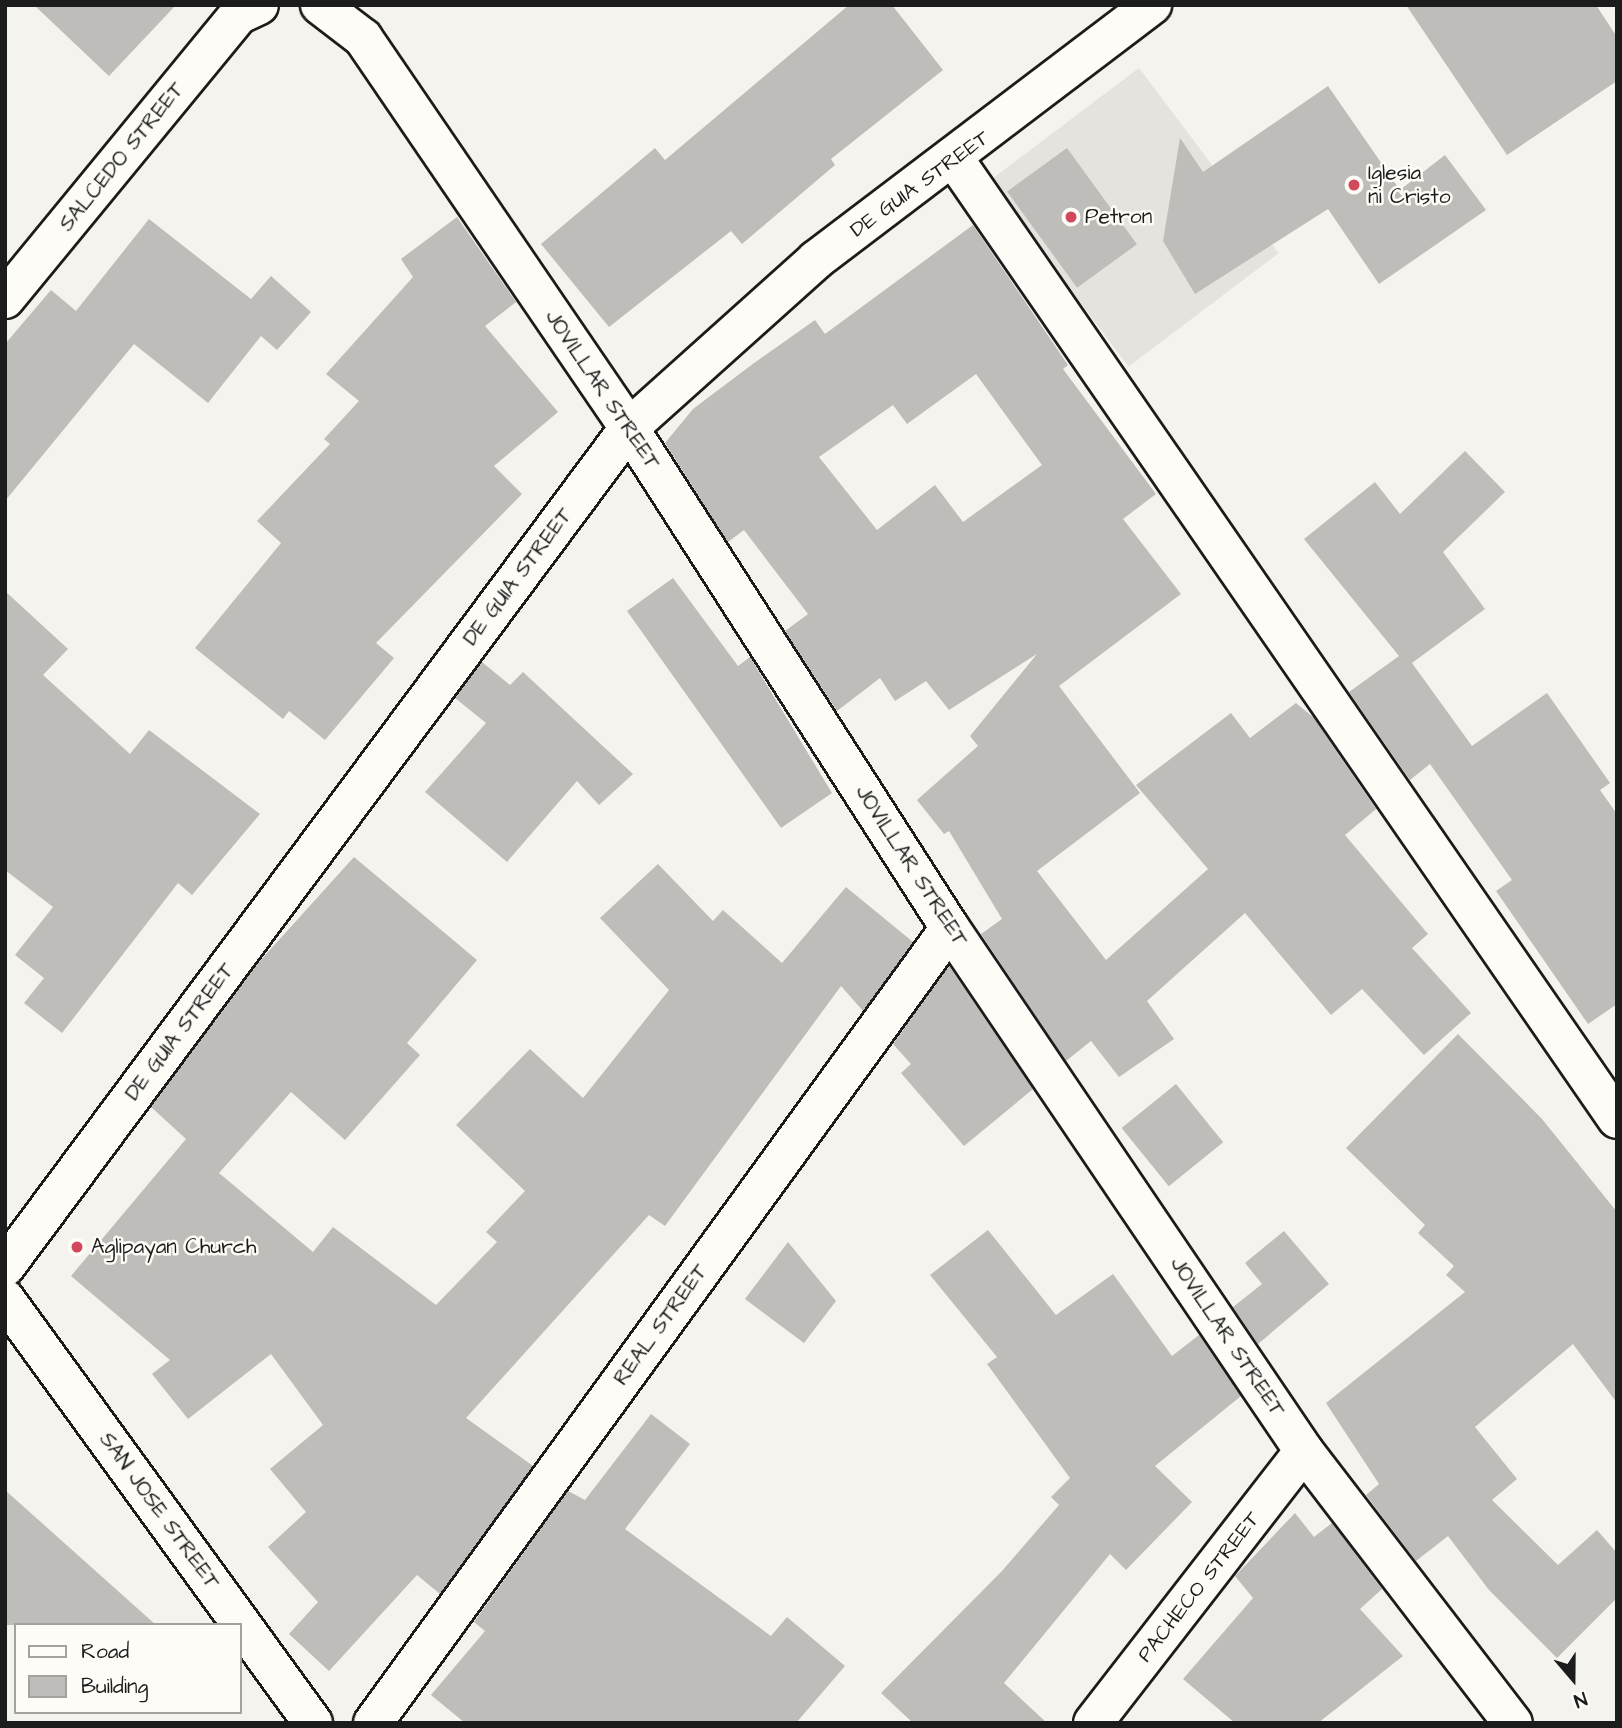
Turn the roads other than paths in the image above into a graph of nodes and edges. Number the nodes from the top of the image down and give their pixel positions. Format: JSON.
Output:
{"nodes":[{"id":1,"x":320,"y":5,"type":"edge"},
{"id":2,"x":1152,"y":5,"type":"edge"},
{"id":3,"x":248,"y":10,"type":"edge"},
{"id":4,"x":956,"y":160,"type":"junction"},
{"id":5,"x":5,"y":299,"type":"edge"},
{"id":6,"x":629,"y":428,"type":"junction"},
{"id":7,"x":950,"y":928,"type":"junction"},
{"id":8,"x":1617,"y":1119,"type":"edge"},
{"id":9,"x":5,"y":1267,"type":"edge"},
{"id":10,"x":5,"y":1299,"type":"edge"},
{"id":11,"x":1304,"y":1451,"type":"junction"},
{"id":12,"x":240,"y":1623,"type":"edge"},
{"id":13,"x":242,"y":1625,"type":"edge"},
{"id":14,"x":313,"y":1723,"type":"edge"},
{"id":15,"x":373,"y":1723,"type":"edge"},
{"id":16,"x":1093,"y":1723,"type":"edge"},
{"id":17,"x":1513,"y":1723,"type":"edge"}],
"edges":[{"from":1,"to":6,"type":"street","name":"JOVILLAR STREET"},
{"from":2,"to":4,"type":"street","name":"DE GUIA STREET"},
{"from":3,"to":5,"type":"street","name":"SALCEDO STREET"},
{"from":4,"to":6,"type":"street","name":"DE GUIA STREET"},
{"from":4,"to":8,"type":"street"},
{"from":6,"to":7,"type":"street","name":"JOVILLAR STREET"},
{"from":6,"to":9,"type":"street","name":"DE GUIA STREET"},
{"from":7,"to":11,"type":"street","name":"JOVILLAR STREET"},
{"from":7,"to":15,"type":"street","name":"REAL STREET"},
{"from":10,"to":12,"type":"street","name":"SAN JOSE STREET"},
{"from":11,"to":16,"type":"street","name":"PACHECO STREET"},
{"from":11,"to":17,"type":"street","name":"JOVILLAR STREET"},
{"from":13,"to":14,"type":"street","name":"SAN JOSE STREET"}]}
